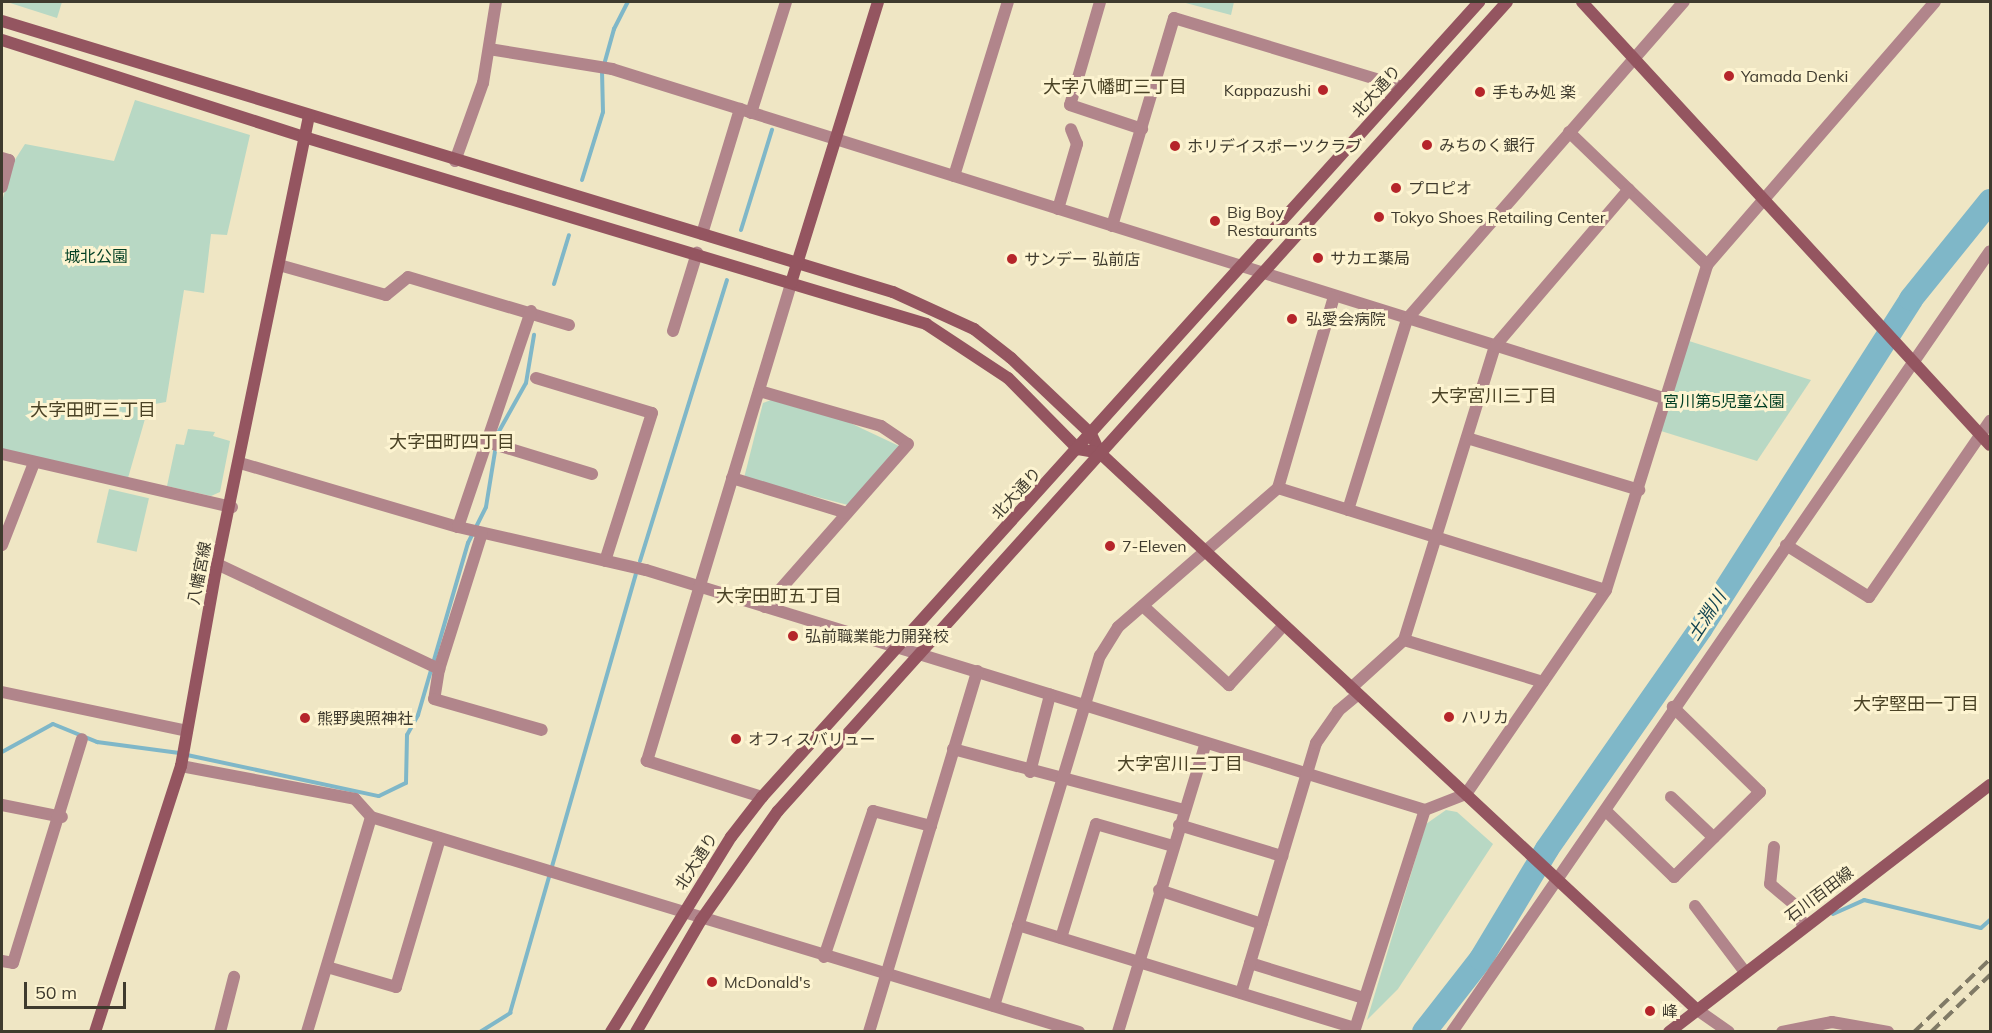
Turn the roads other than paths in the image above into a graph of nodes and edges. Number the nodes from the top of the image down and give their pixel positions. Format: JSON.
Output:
{"nodes":[{"id":1,"x":496,"y":2,"type":"edge"},
{"id":2,"x":786,"y":2,"type":"edge"},
{"id":3,"x":878,"y":2,"type":"edge"},
{"id":4,"x":1008,"y":2,"type":"edge"},
{"id":5,"x":1101,"y":2,"type":"edge"},
{"id":6,"x":1479,"y":2,"type":"edge"},
{"id":7,"x":1507,"y":2,"type":"edge"},
{"id":8,"x":1582,"y":2,"type":"edge"},
{"id":9,"x":1684,"y":2,"type":"edge"},
{"id":10,"x":1935,"y":2,"type":"edge"},
{"id":11,"x":2,"y":21,"type":"edge"},
{"id":12,"x":2,"y":39,"type":"edge"},
{"id":13,"x":489,"y":49,"type":"junction"},
{"id":14,"x":1635,"y":57,"type":"junction"},
{"id":15,"x":1402,"y":87,"type":"junction"},
{"id":16,"x":746,"y":111,"type":"junction"},
{"id":17,"x":309,"y":115,"type":"junction"},
{"id":18,"x":1071,"y":129,"type":"dead end"},
{"id":19,"x":1142,"y":129,"type":"junction"},
{"id":20,"x":1569,"y":132,"type":"junction"},
{"id":21,"x":304,"y":138,"type":"junction"},
{"id":22,"x":835,"y":140,"type":"junction"},
{"id":23,"x":2,"y":158,"type":"edge"},
{"id":24,"x":455,"y":161,"type":"junction"},
{"id":25,"x":954,"y":176,"type":"junction"},
{"id":26,"x":2,"y":188,"type":"edge"},
{"id":27,"x":1629,"y":189,"type":"junction"},
{"id":28,"x":1762,"y":198,"type":"junction"},
{"id":29,"x":1058,"y":209,"type":"junction"},
{"id":30,"x":1112,"y":226,"type":"junction"},
{"id":31,"x":702,"y":234,"type":"junction"},
{"id":32,"x":1990,"y":250,"type":"edge"},
{"id":33,"x":697,"y":253,"type":"junction"},
{"id":34,"x":798,"y":263,"type":"junction"},
{"id":35,"x":279,"y":265,"type":"junction"},
{"id":36,"x":1707,"y":265,"type":"junction"},
{"id":37,"x":1239,"y":267,"type":"junction"},
{"id":38,"x":1261,"y":274,"type":"junction"},
{"id":39,"x":792,"y":283,"type":"junction"},
{"id":40,"x":1334,"y":297,"type":"junction"},
{"id":41,"x":531,"y":311,"type":"junction"},
{"id":42,"x":1407,"y":319,"type":"junction"},
{"id":43,"x":569,"y":325,"type":"dead end"},
{"id":44,"x":673,"y":331,"type":"dead end"},
{"id":45,"x":1495,"y":346,"type":"junction"},
{"id":46,"x":1912,"y":360,"type":"junction"},
{"id":47,"x":536,"y":378,"type":"dead end"},
{"id":48,"x":759,"y":391,"type":"junction"},
{"id":49,"x":1666,"y":399,"type":"junction"},
{"id":50,"x":1990,"y":421,"type":"edge"},
{"id":51,"x":1091,"y":434,"type":"junction"},
{"id":52,"x":1981,"y":434,"type":"junction"},
{"id":53,"x":1467,"y":438,"type":"junction"},
{"id":54,"x":484,"y":441,"type":"junction"},
{"id":55,"x":1990,"y":445,"type":"edge"},
{"id":56,"x":1078,"y":449,"type":"junction"},
{"id":57,"x":1100,"y":453,"type":"junction"},
{"id":58,"x":2,"y":454,"type":"edge"},
{"id":59,"x":240,"y":463,"type":"junction"},
{"id":60,"x":34,"y":464,"type":"junction"},
{"id":61,"x":592,"y":474,"type":"dead end"},
{"id":62,"x":732,"y":478,"type":"junction"},
{"id":63,"x":1278,"y":488,"type":"junction"},
{"id":64,"x":1639,"y":490,"type":"junction"},
{"id":65,"x":232,"y":507,"type":"junction"},
{"id":66,"x":1348,"y":510,"type":"junction"},
{"id":67,"x":847,"y":513,"type":"junction"},
{"id":68,"x":472,"y":531,"type":"junction"},
{"id":69,"x":1437,"y":537,"type":"junction"},
{"id":70,"x":2,"y":545,"type":"edge"},
{"id":71,"x":1786,"y":545,"type":"junction"},
{"id":72,"x":1206,"y":552,"type":"junction"},
{"id":73,"x":605,"y":561,"type":"junction"},
{"id":74,"x":217,"y":564,"type":"junction"},
{"id":75,"x":700,"y":587,"type":"junction"},
{"id":76,"x":1606,"y":590,"type":"junction"},
{"id":77,"x":1143,"y":606,"type":"junction"},
{"id":78,"x":765,"y":607,"type":"junction"},
{"id":79,"x":1284,"y":625,"type":"junction"},
{"id":80,"x":1404,"y":640,"type":"junction"},
{"id":81,"x":897,"y":648,"type":"junction"},
{"id":82,"x":919,"y":653,"type":"junction"},
{"id":83,"x":433,"y":668,"type":"junction"},
{"id":84,"x":976,"y":671,"type":"junction"},
{"id":85,"x":1543,"y":682,"type":"junction"},
{"id":86,"x":1355,"y":691,"type":"junction"},
{"id":87,"x":2,"y":692,"type":"edge"},
{"id":88,"x":1050,"y":695,"type":"junction"},
{"id":89,"x":1084,"y":706,"type":"junction"},
{"id":90,"x":1673,"y":707,"type":"junction"},
{"id":91,"x":542,"y":730,"type":"dead end"},
{"id":92,"x":187,"y":731,"type":"junction"},
{"id":93,"x":82,"y":739,"type":"dead end"},
{"id":94,"x":1206,"y":743,"type":"junction"},
{"id":95,"x":954,"y":749,"type":"junction"},
{"id":96,"x":183,"y":758,"type":"junction"},
{"id":97,"x":1030,"y":772,"type":"junction"},
{"id":98,"x":1306,"y":774,"type":"junction"},
{"id":99,"x":1061,"y":781,"type":"junction"},
{"id":100,"x":1990,"y":785,"type":"edge"},
{"id":101,"x":1466,"y":795,"type":"junction"},
{"id":102,"x":762,"y":797,"type":"junction"},
{"id":103,"x":1671,"y":797,"type":"dead end"},
{"id":104,"x":2,"y":805,"type":"edge"},
{"id":105,"x":1184,"y":810,"type":"junction"},
{"id":106,"x":1425,"y":810,"type":"junction"},
{"id":107,"x":1606,"y":811,"type":"junction"},
{"id":108,"x":372,"y":817,"type":"junction"},
{"id":109,"x":62,"y":818,"type":"junction"},
{"id":110,"x":1179,"y":825,"type":"junction"},
{"id":111,"x":931,"y":826,"type":"junction"},
{"id":112,"x":1714,"y":837,"type":"junction"},
{"id":113,"x":440,"y":838,"type":"junction"},
{"id":114,"x":1173,"y":846,"type":"junction"},
{"id":115,"x":1774,"y":847,"type":"dead end"},
{"id":116,"x":1282,"y":856,"type":"junction"},
{"id":117,"x":1556,"y":878,"type":"junction"},
{"id":118,"x":1159,"y":890,"type":"junction"},
{"id":119,"x":1695,"y":906,"type":"dead end"},
{"id":120,"x":682,"y":913,"type":"junction"},
{"id":121,"x":701,"y":920,"type":"junction"},
{"id":122,"x":1262,"y":924,"type":"junction"},
{"id":123,"x":1018,"y":925,"type":"junction"},
{"id":124,"x":1803,"y":927,"type":"junction"},
{"id":125,"x":1061,"y":938,"type":"junction"},
{"id":126,"x":824,"y":957,"type":"junction"},
{"id":127,"x":2,"y":961,"type":"edge"},
{"id":128,"x":1136,"y":961,"type":"junction"},
{"id":129,"x":1250,"y":963,"type":"junction"},
{"id":130,"x":327,"y":967,"type":"junction"},
{"id":131,"x":1744,"y":972,"type":"junction"},
{"id":132,"x":886,"y":976,"type":"junction"},
{"id":133,"x":234,"y":977,"type":"dead end"},
{"id":134,"x":1241,"y":993,"type":"junction"},
{"id":135,"x":1364,"y":998,"type":"junction"},
{"id":136,"x":994,"y":1006,"type":"junction"},
{"id":137,"x":1696,"y":1010,"type":"junction"},
{"id":138,"x":1355,"y":1030,"type":"edge"},
{"id":139,"x":95,"y":1032,"type":"edge"},
{"id":140,"x":220,"y":1032,"type":"edge"},
{"id":141,"x":307,"y":1032,"type":"edge"},
{"id":142,"x":610,"y":1032,"type":"edge"},
{"id":143,"x":636,"y":1032,"type":"edge"},
{"id":144,"x":869,"y":1032,"type":"edge"},
{"id":145,"x":1079,"y":1032,"type":"edge"},
{"id":146,"x":1118,"y":1032,"type":"edge"},
{"id":147,"x":1452,"y":1032,"type":"edge"},
{"id":148,"x":1669,"y":1032,"type":"edge"},
{"id":149,"x":1729,"y":1032,"type":"edge"},
{"id":150,"x":1782,"y":1032,"type":"edge"},
{"id":151,"x":1888,"y":1032,"type":"edge"}],
"edges":[{"from":1,"to":13,"type":"street"},
{"from":2,"to":16,"type":"street"},
{"from":3,"to":22,"type":"street"},
{"from":4,"to":25,"type":"street"},
{"from":5,"to":19,"type":"street"},
{"from":6,"to":15,"type":"street","name":"北大通り"},
{"from":7,"to":38,"type":"street"},
{"from":8,"to":14,"type":"street"},
{"from":9,"to":14,"type":"street"},
{"from":10,"to":28,"type":"street"},
{"from":11,"to":17,"type":"street"},
{"from":12,"to":21,"type":"street"},
{"from":13,"to":16,"type":"street"},
{"from":13,"to":24,"type":"street"},
{"from":14,"to":20,"type":"street"},
{"from":14,"to":28,"type":"street"},
{"from":15,"to":19,"type":"street"},
{"from":15,"to":37,"type":"street","name":"北大通り"},
{"from":16,"to":22,"type":"street"},
{"from":16,"to":31,"type":"street"},
{"from":17,"to":21,"type":"street","name":"八幡宮線"},
{"from":17,"to":24,"type":"street"},
{"from":18,"to":29,"type":"street"},
{"from":19,"to":30,"type":"street"},
{"from":20,"to":27,"type":"street"},
{"from":20,"to":42,"type":"street"},
{"from":21,"to":33,"type":"street"},
{"from":21,"to":35,"type":"street","name":"八幡宮線"},
{"from":22,"to":25,"type":"street"},
{"from":22,"to":34,"type":"street"},
{"from":23,"to":26,"type":"street"},
{"from":24,"to":31,"type":"street"},
{"from":25,"to":29,"type":"street"},
{"from":27,"to":36,"type":"street"},
{"from":27,"to":45,"type":"street"},
{"from":28,"to":36,"type":"street"},
{"from":28,"to":46,"type":"street"},
{"from":29,"to":30,"type":"street"},
{"from":30,"to":37,"type":"street"},
{"from":31,"to":34,"type":"street"},
{"from":32,"to":46,"type":"street"},
{"from":33,"to":39,"type":"street"},
{"from":33,"to":44,"type":"street"},
{"from":34,"to":39,"type":"street"},
{"from":34,"to":51,"type":"street"},
{"from":35,"to":41,"type":"street"},
{"from":35,"to":59,"type":"street","name":"八幡宮線"},
{"from":36,"to":49,"type":"street"},
{"from":37,"to":38,"type":"street"},
{"from":37,"to":51,"type":"street","name":"北大通り"},
{"from":38,"to":40,"type":"street"},
{"from":38,"to":57,"type":"street"},
{"from":39,"to":48,"type":"street"},
{"from":39,"to":56,"type":"street"},
{"from":40,"to":42,"type":"street"},
{"from":40,"to":63,"type":"street"},
{"from":41,"to":43,"type":"street"},
{"from":41,"to":54,"type":"street"},
{"from":42,"to":45,"type":"street"},
{"from":42,"to":66,"type":"street"},
{"from":45,"to":49,"type":"street"},
{"from":45,"to":53,"type":"street"},
{"from":46,"to":52,"type":"street"},
{"from":46,"to":71,"type":"street"},
{"from":47,"to":73,"type":"street"},
{"from":48,"to":62,"type":"street"},
{"from":48,"to":67,"type":"street"},
{"from":49,"to":64,"type":"street"},
{"from":50,"to":52,"type":"street"},
{"from":51,"to":56,"type":"street","name":"北大通り"},
{"from":51,"to":57,"type":"street"},
{"from":52,"to":55,"type":"street"},
{"from":52,"to":71,"type":"street"},
{"from":53,"to":64,"type":"street"},
{"from":53,"to":69,"type":"street"},
{"from":54,"to":61,"type":"street"},
{"from":54,"to":68,"type":"street"},
{"from":56,"to":57,"type":"street"},
{"from":56,"to":81,"type":"street","name":"北大通り"},
{"from":57,"to":72,"type":"street"},
{"from":57,"to":82,"type":"street"},
{"from":58,"to":60,"type":"street"},
{"from":59,"to":65,"type":"street","name":"八幡宮線"},
{"from":59,"to":68,"type":"street"},
{"from":60,"to":65,"type":"street"},
{"from":60,"to":70,"type":"street"},
{"from":62,"to":67,"type":"street"},
{"from":62,"to":75,"type":"street"},
{"from":63,"to":66,"type":"street"},
{"from":63,"to":72,"type":"street"},
{"from":64,"to":76,"type":"street"},
{"from":65,"to":74,"type":"street","name":"八幡宮線"},
{"from":66,"to":69,"type":"street"},
{"from":67,"to":78,"type":"street"},
{"from":68,"to":73,"type":"street"},
{"from":68,"to":83,"type":"street"},
{"from":69,"to":76,"type":"street"},
{"from":69,"to":80,"type":"street"},
{"from":71,"to":90,"type":"street"},
{"from":72,"to":77,"type":"street"},
{"from":72,"to":79,"type":"street"},
{"from":73,"to":75,"type":"street"},
{"from":74,"to":83,"type":"street"},
{"from":74,"to":92,"type":"street","name":"八幡宮線"},
{"from":75,"to":78,"type":"street"},
{"from":75,"to":102,"type":"street"},
{"from":76,"to":85,"type":"street"},
{"from":77,"to":79,"type":"street"},
{"from":77,"to":89,"type":"street"},
{"from":78,"to":81,"type":"street"},
{"from":79,"to":86,"type":"street"},
{"from":80,"to":85,"type":"street"},
{"from":80,"to":86,"type":"street"},
{"from":81,"to":82,"type":"street"},
{"from":81,"to":102,"type":"street","name":"北大通り"},
{"from":82,"to":84,"type":"street"},
{"from":82,"to":121,"type":"street"},
{"from":83,"to":91,"type":"street"},
{"from":84,"to":88,"type":"street"},
{"from":84,"to":95,"type":"street"},
{"from":85,"to":101,"type":"street"},
{"from":86,"to":98,"type":"street"},
{"from":86,"to":101,"type":"street"},
{"from":87,"to":92,"type":"street"},
{"from":88,"to":89,"type":"street"},
{"from":88,"to":97,"type":"street"},
{"from":89,"to":94,"type":"street"},
{"from":89,"to":99,"type":"street"},
{"from":90,"to":107,"type":"street"},
{"from":90,"to":112,"type":"street"},
{"from":92,"to":96,"type":"street","name":"八幡宮線"},
{"from":93,"to":109,"type":"street"},
{"from":94,"to":98,"type":"street"},
{"from":94,"to":105,"type":"street"},
{"from":95,"to":97,"type":"street"},
{"from":95,"to":111,"type":"street"},
{"from":96,"to":108,"type":"street"},
{"from":96,"to":139,"type":"street","name":"八幡宮線"},
{"from":97,"to":99,"type":"street"},
{"from":98,"to":106,"type":"street"},
{"from":98,"to":116,"type":"street"},
{"from":99,"to":105,"type":"street"},
{"from":99,"to":123,"type":"street"},
{"from":100,"to":124,"type":"street","name":"石川百田線"},
{"from":101,"to":106,"type":"street"},
{"from":101,"to":117,"type":"street"},
{"from":102,"to":120,"type":"street","name":"北大通り"},
{"from":103,"to":112,"type":"street"},
{"from":104,"to":109,"type":"street"},
{"from":105,"to":110,"type":"street"},
{"from":106,"to":135,"type":"street"},
{"from":107,"to":112,"type":"street"},
{"from":107,"to":117,"type":"street"},
{"from":108,"to":113,"type":"street"},
{"from":108,"to":130,"type":"street"},
{"from":109,"to":127,"type":"street"},
{"from":110,"to":114,"type":"street"},
{"from":110,"to":116,"type":"street"},
{"from":111,"to":126,"type":"street"},
{"from":111,"to":132,"type":"street"},
{"from":113,"to":120,"type":"street"},
{"from":113,"to":130,"type":"street"},
{"from":114,"to":118,"type":"street"},
{"from":114,"to":125,"type":"street"},
{"from":115,"to":124,"type":"street"},
{"from":116,"to":122,"type":"street"},
{"from":117,"to":137,"type":"street"},
{"from":117,"to":147,"type":"street"},
{"from":118,"to":122,"type":"street"},
{"from":118,"to":128,"type":"street"},
{"from":119,"to":131,"type":"street"},
{"from":120,"to":121,"type":"street"},
{"from":120,"to":142,"type":"street","name":"北大通り"},
{"from":121,"to":126,"type":"street"},
{"from":121,"to":143,"type":"street"},
{"from":122,"to":129,"type":"street"},
{"from":123,"to":125,"type":"street"},
{"from":123,"to":136,"type":"street"},
{"from":124,"to":131,"type":"street","name":"石川百田線"},
{"from":125,"to":128,"type":"street"},
{"from":126,"to":132,"type":"street"},
{"from":128,"to":134,"type":"street"},
{"from":128,"to":146,"type":"street"},
{"from":129,"to":134,"type":"street"},
{"from":129,"to":135,"type":"street"},
{"from":130,"to":141,"type":"street"},
{"from":131,"to":137,"type":"street","name":"石川百田線"},
{"from":132,"to":136,"type":"street"},
{"from":132,"to":144,"type":"street"},
{"from":133,"to":140,"type":"street"},
{"from":134,"to":138,"type":"street"},
{"from":135,"to":138,"type":"street"},
{"from":136,"to":145,"type":"street"},
{"from":137,"to":148,"type":"street","name":"石川百田線"},
{"from":137,"to":149,"type":"street"},
{"from":150,"to":151,"type":"street"}]}
